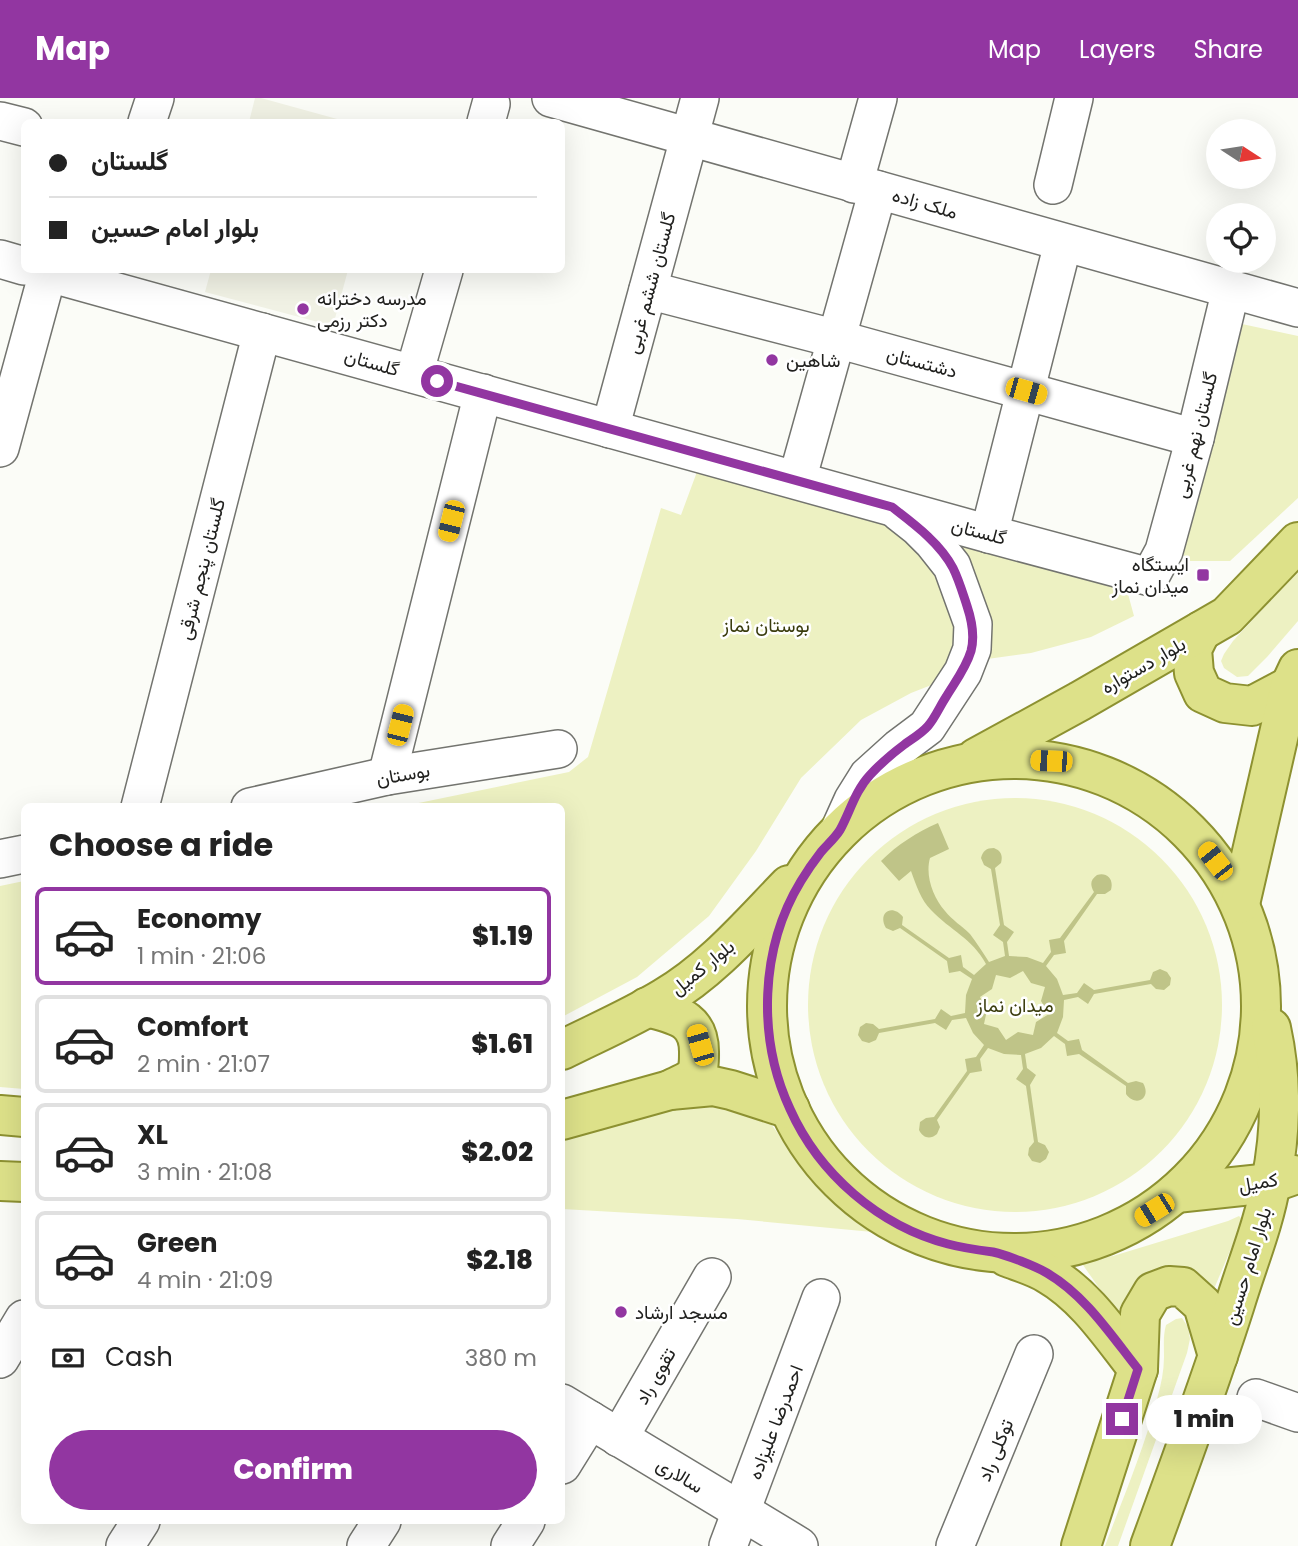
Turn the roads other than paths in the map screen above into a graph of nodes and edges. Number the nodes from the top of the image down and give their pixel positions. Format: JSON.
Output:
{"nodes":[{"id":1,"x":155,"y":98,"type":"edge"},
{"id":2,"x":551,"y":98,"type":"edge"},
{"id":3,"x":700,"y":98,"type":"edge"},
{"id":4,"x":878,"y":98,"type":"edge"},
{"id":5,"x":1074,"y":98,"type":"edge"},
{"id":6,"x":148,"y":119,"type":"edge"},
{"id":7,"x":0,"y":121,"type":"edge"},
{"id":8,"x":21,"y":126,"type":"edge"},
{"id":9,"x":689,"y":137,"type":"junction"},
{"id":10,"x":1053,"y":185,"type":"dead end"},
{"id":11,"x":866,"y":187,"type":"junction"},
{"id":12,"x":0,"y":259,"type":"edge"},
{"id":13,"x":1059,"y":259,"type":"dead end"},
{"id":14,"x":21,"y":265,"type":"edge"},
{"id":15,"x":36,"y":273,"type":"edge"},
{"id":16,"x":65,"y":273,"type":"edge"},
{"id":17,"x":443,"y":273,"type":"edge"},
{"id":18,"x":101,"y":278,"type":"edge"},
{"id":19,"x":1231,"y":289,"type":"junction"},
{"id":20,"x":648,"y":290,"type":"junction"},
{"id":21,"x":1298,"y":308,"type":"edge"},
{"id":22,"x":262,"y":332,"type":"junction"},
{"id":23,"x":837,"y":339,"type":"junction"},
{"id":24,"x":414,"y":374,"type":"junction"},
{"id":25,"x":1026,"y":391,"type":"junction"},
{"id":26,"x":483,"y":394,"type":"junction"},
{"id":27,"x":610,"y":429,"type":"junction"},
{"id":28,"x":1195,"y":439,"type":"junction"},
{"id":29,"x":0,"y":448,"type":"edge"},
{"id":30,"x":797,"y":481,"type":"junction"},
{"id":31,"x":892,"y":507,"type":"junction"},
{"id":32,"x":989,"y":534,"type":"junction"},
{"id":33,"x":1298,"y":542,"type":"edge"},
{"id":34,"x":1150,"y":577,"type":"joint"},
{"id":35,"x":1201,"y":631,"type":"junction"},
{"id":36,"x":1294,"y":678,"type":"edge"},
{"id":37,"x":558,"y":749,"type":"dead end"},
{"id":38,"x":968,"y":762,"type":"junction"},
{"id":39,"x":387,"y":776,"type":"junction"},
{"id":40,"x":141,"y":803,"type":"edge"},
{"id":41,"x":268,"y":803,"type":"edge"},
{"id":42,"x":829,"y":843,"type":"junction"},
{"id":43,"x":21,"y":856,"type":"edge"},
{"id":44,"x":0,"y":859,"type":"edge"},
{"id":45,"x":1240,"y":904,"type":"junction"},
{"id":46,"x":1259,"y":975,"type":"junction"},
{"id":47,"x":647,"y":1007,"type":"junction"},
{"id":48,"x":1298,"y":1023,"type":"edge"},
{"id":49,"x":565,"y":1048,"type":"edge"},
{"id":50,"x":670,"y":1090,"type":"junction"},
{"id":51,"x":790,"y":1109,"type":"junction"},
{"id":52,"x":0,"y":1115,"type":"edge"},
{"id":53,"x":21,"y":1116,"type":"edge"},
{"id":54,"x":565,"y":1119,"type":"edge"},
{"id":55,"x":1285,"y":1178,"type":"edge"},
{"id":56,"x":0,"y":1181,"type":"edge"},
{"id":57,"x":21,"y":1182,"type":"edge"},
{"id":58,"x":1176,"y":1192,"type":"junction"},
{"id":59,"x":996,"y":1253,"type":"junction"},
{"id":60,"x":712,"y":1277,"type":"dead end"},
{"id":61,"x":821,"y":1298,"type":"dead end"},
{"id":62,"x":21,"y":1324,"type":"edge"},
{"id":63,"x":1034,"y":1353,"type":"dead end"},
{"id":64,"x":1218,"y":1356,"type":"junction"},
{"id":65,"x":0,"y":1359,"type":"edge"},
{"id":66,"x":1138,"y":1369,"type":"junction"},
{"id":67,"x":1256,"y":1398,"type":"dead end"},
{"id":68,"x":1298,"y":1413,"type":"edge"},
{"id":69,"x":590,"y":1420,"type":"edge"},
{"id":70,"x":565,"y":1460,"type":"edge"},
{"id":71,"x":741,"y":1511,"type":"junction"},
{"id":72,"x":139,"y":1524,"type":"edge"},
{"id":73,"x":380,"y":1524,"type":"edge"},
{"id":74,"x":524,"y":1524,"type":"edge"},
{"id":75,"x":125,"y":1546,"type":"edge"},
{"id":76,"x":366,"y":1546,"type":"edge"},
{"id":77,"x":510,"y":1546,"type":"edge"},
{"id":78,"x":728,"y":1546,"type":"edge"},
{"id":79,"x":799,"y":1546,"type":"edge"},
{"id":80,"x":955,"y":1546,"type":"edge"},
{"id":81,"x":1081,"y":1546,"type":"edge"},
{"id":82,"x":1150,"y":1546,"type":"edge"}],
"edges":[{"from":1,"to":6,"type":"street"},
{"from":2,"to":9,"type":"street","name":"ملک زاده"},
{"from":3,"to":9,"type":"street","name":"گلستان ششم غربی"},
{"from":4,"to":11,"type":"street"},
{"from":5,"to":10,"type":"street"},
{"from":7,"to":8,"type":"street"},
{"from":9,"to":11,"type":"street","name":"ملک زاده"},
{"from":9,"to":20,"type":"street","name":"گلستان ششم غربی"},
{"from":11,"to":19,"type":"street","name":"ملک زاده"},
{"from":11,"to":23,"type":"street"},
{"from":12,"to":14,"type":"street","name":"گلستان"},
{"from":13,"to":25,"type":"street"},
{"from":15,"to":29,"type":"street"},
{"from":16,"to":18,"type":"street","name":"گلستان"},
{"from":17,"to":24,"type":"street"},
{"from":18,"to":22,"type":"street","name":"گلستان"},
{"from":19,"to":21,"type":"street","name":"ملک زاده"},
{"from":19,"to":28,"type":"street","name":"گلستان نهم غربی"},
{"from":20,"to":23,"type":"street","name":"دشتستان"},
{"from":20,"to":27,"type":"street","name":"گلستان ششم غربی"},
{"from":22,"to":24,"type":"street","name":"گلستان"},
{"from":22,"to":40,"type":"street","name":"گلستان پنجم شرقی"},
{"from":23,"to":25,"type":"street","name":"دشتستان"},
{"from":23,"to":30,"type":"street"},
{"from":24,"to":26,"type":"street","name":"گلستان"},
{"from":25,"to":28,"type":"street","name":"دشتستان"},
{"from":25,"to":32,"type":"street"},
{"from":26,"to":27,"type":"street","name":"گلستان"},
{"from":26,"to":39,"type":"street"},
{"from":27,"to":30,"type":"street","name":"گلستان"},
{"from":28,"to":34,"type":"street","name":"گلستان نهم غربی"},
{"from":30,"to":31,"type":"street","name":"گلستان"},
{"from":31,"to":32,"type":"street","name":"گلستان"},
{"from":31,"to":42,"type":"street"},
{"from":32,"to":34,"type":"street","name":"گلستان"},
{"from":33,"to":35,"type":"main road","name":"بلوار دستواره"},
{"from":35,"to":36,"type":"main road"},
{"from":35,"to":38,"type":"main road","name":"بلوار دستواره"},
{"from":36,"to":45,"type":"main road"},
{"from":37,"to":39,"type":"street","name":"بوستان"},
{"from":38,"to":42,"type":"main road"},
{"from":38,"to":45,"type":"main road"},
{"from":39,"to":41,"type":"street","name":"بوستان"},
{"from":42,"to":47,"type":"main road","name":"بلوار کمیل"},
{"from":42,"to":51,"type":"main road"},
{"from":43,"to":44,"type":"street"},
{"from":45,"to":46,"type":"main road"},
{"from":46,"to":48,"type":"main road"},
{"from":46,"to":55,"type":"main road","name":"بلوار امام حسین"},
{"from":46,"to":58,"type":"main road"},
{"from":47,"to":49,"type":"main road","name":"بلوار کمیل"},
{"from":47,"to":50,"type":"main road"},
{"from":50,"to":51,"type":"main road"},
{"from":50,"to":54,"type":"main road"},
{"from":51,"to":59,"type":"main road"},
{"from":52,"to":53,"type":"main road"},
{"from":55,"to":58,"type":"main road","name":"کمیل"},
{"from":55,"to":64,"type":"main road","name":"بلوار امام حسین"},
{"from":56,"to":57,"type":"main road"},
{"from":58,"to":59,"type":"main road"},
{"from":59,"to":66,"type":"main road"},
{"from":60,"to":69,"type":"street","name":"تقوی راد"},
{"from":61,"to":71,"type":"street","name":"احمدرضا علیزاده"},
{"from":62,"to":65,"type":"street"},
{"from":63,"to":80,"type":"street","name":"توکلی راد"},
{"from":64,"to":66,"type":"main road"},
{"from":64,"to":82,"type":"main road","name":"بلوار امام حسین"},
{"from":66,"to":81,"type":"main road"},
{"from":67,"to":68,"type":"street"},
{"from":69,"to":70,"type":"street","name":"تقوی راد"},
{"from":69,"to":71,"type":"street","name":"سالاری"},
{"from":71,"to":78,"type":"street","name":"احمدرضا علیزاده"},
{"from":71,"to":79,"type":"street","name":"سالاری"},
{"from":72,"to":75,"type":"street"},
{"from":73,"to":76,"type":"street"},
{"from":74,"to":77,"type":"street"}]}
